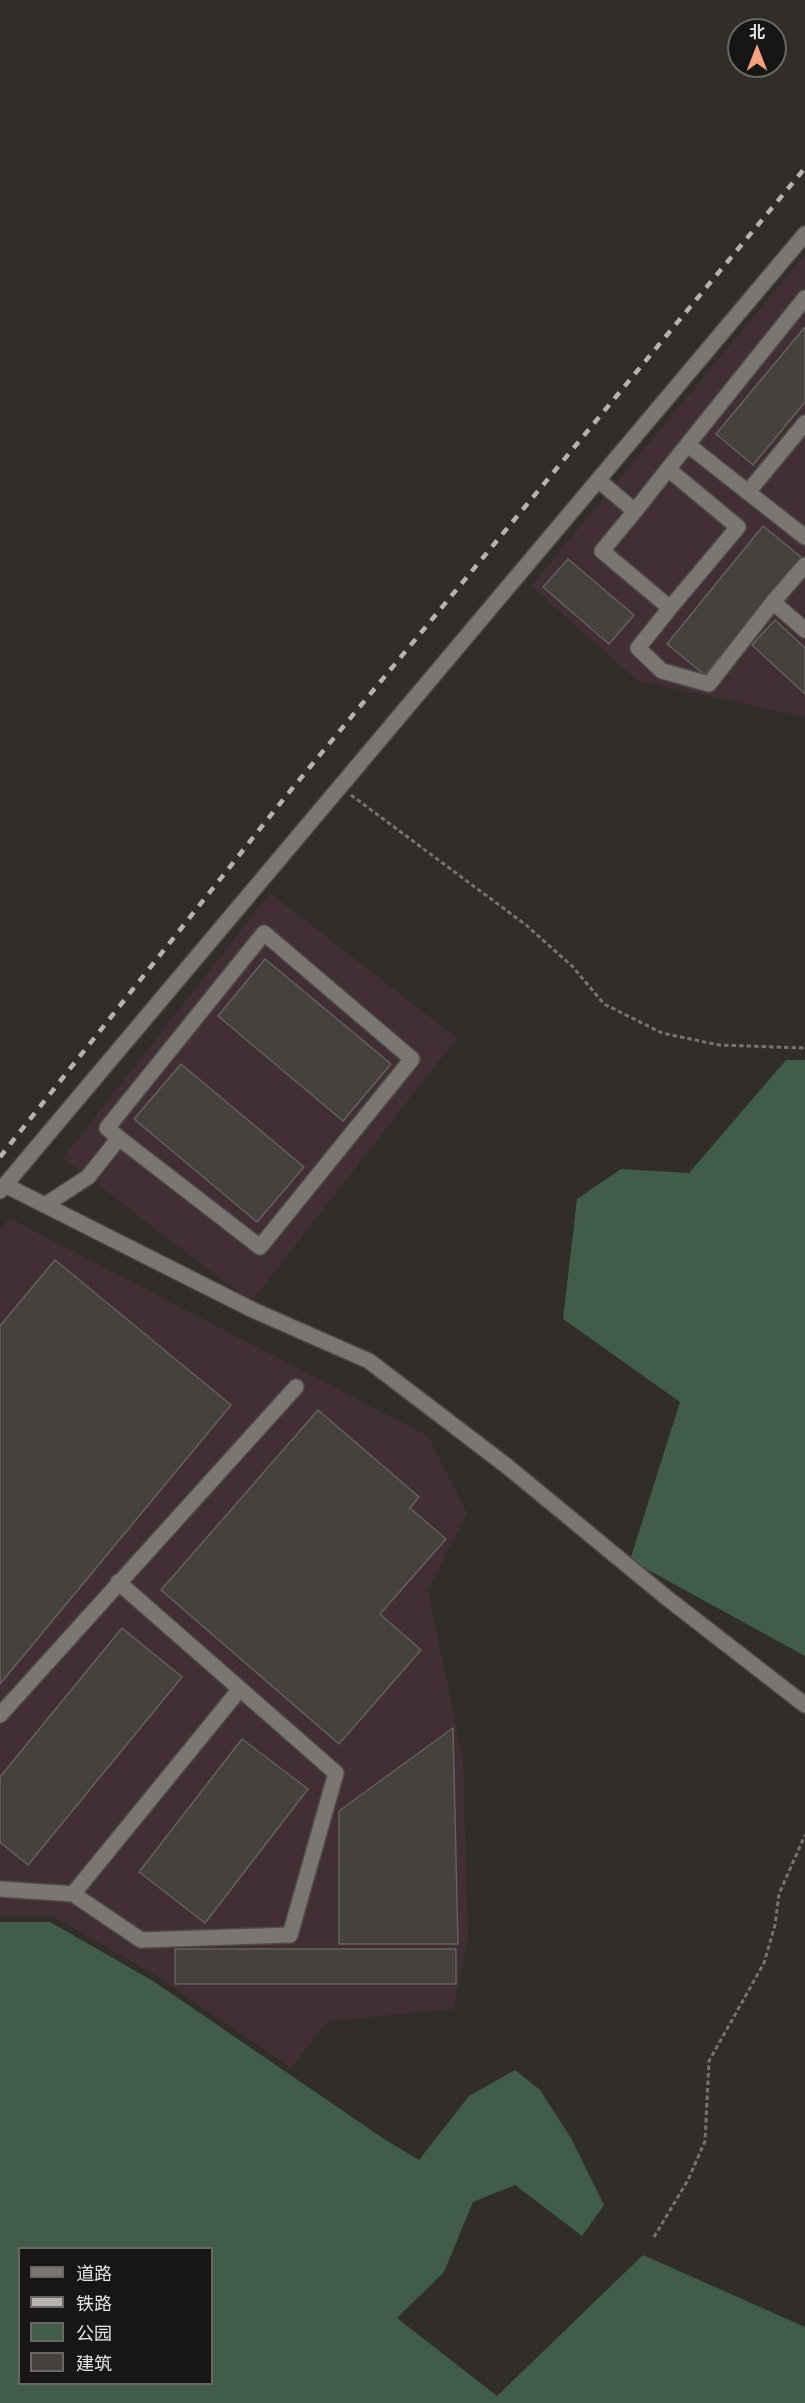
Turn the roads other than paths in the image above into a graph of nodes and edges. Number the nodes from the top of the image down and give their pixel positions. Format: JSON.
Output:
{"nodes":[{"id":1,"x":805,"y":234,"type":"edge"},
{"id":2,"x":805,"y":298,"type":"edge"},
{"id":3,"x":805,"y":423,"type":"edge"},
{"id":4,"x":688,"y":445,"type":"junction"},
{"id":5,"x":668,"y":470,"type":"junction"},
{"id":6,"x":598,"y":480,"type":"junction"},
{"id":7,"x":748,"y":492,"type":"junction"},
{"id":8,"x":635,"y":511,"type":"junction"},
{"id":9,"x":805,"y":537,"type":"edge"},
{"id":10,"x":805,"y":565,"type":"edge"},
{"id":11,"x":773,"y":602,"type":"junction"},
{"id":12,"x":670,"y":608,"type":"junction"},
{"id":13,"x":805,"y":630,"type":"edge"},
{"id":14,"x":119,"y":1138,"type":"junction"},
{"id":15,"x":3,"y":1188,"type":"edge"},
{"id":16,"x":45,"y":1205,"type":"junction"},
{"id":17,"x":296,"y":1387,"type":"dead end"},
{"id":18,"x":118,"y":1582,"type":"junction"},
{"id":19,"x":240,"y":1689,"type":"junction"},
{"id":20,"x":805,"y":1704,"type":"edge"},
{"id":21,"x":0,"y":1715,"type":"edge"},
{"id":22,"x":0,"y":1889,"type":"edge"},
{"id":23,"x":73,"y":1894,"type":"junction"}],
"edges":[{"from":1,"to":6,"type":"street"},
{"from":2,"to":4,"type":"street"},
{"from":3,"to":7,"type":"street"},
{"from":4,"to":5,"type":"street"},
{"from":4,"to":7,"type":"street"},
{"from":5,"to":8,"type":"street"},
{"from":5,"to":12,"type":"street"},
{"from":6,"to":8,"type":"street"},
{"from":6,"to":15,"type":"street"},
{"from":7,"to":9,"type":"street"},
{"from":8,"to":12,"type":"street"},
{"from":10,"to":11,"type":"street"},
{"from":11,"to":12,"type":"street"},
{"from":11,"to":13,"type":"street"},
{"from":14,"to":14,"type":"street"},
{"from":14,"to":16,"type":"street"},
{"from":15,"to":16,"type":"street"},
{"from":16,"to":20,"type":"street"},
{"from":17,"to":18,"type":"street"},
{"from":18,"to":19,"type":"street"},
{"from":18,"to":21,"type":"street"},
{"from":19,"to":23,"type":"street"},
{"from":19,"to":23,"type":"street"},
{"from":22,"to":23,"type":"street"}]}
